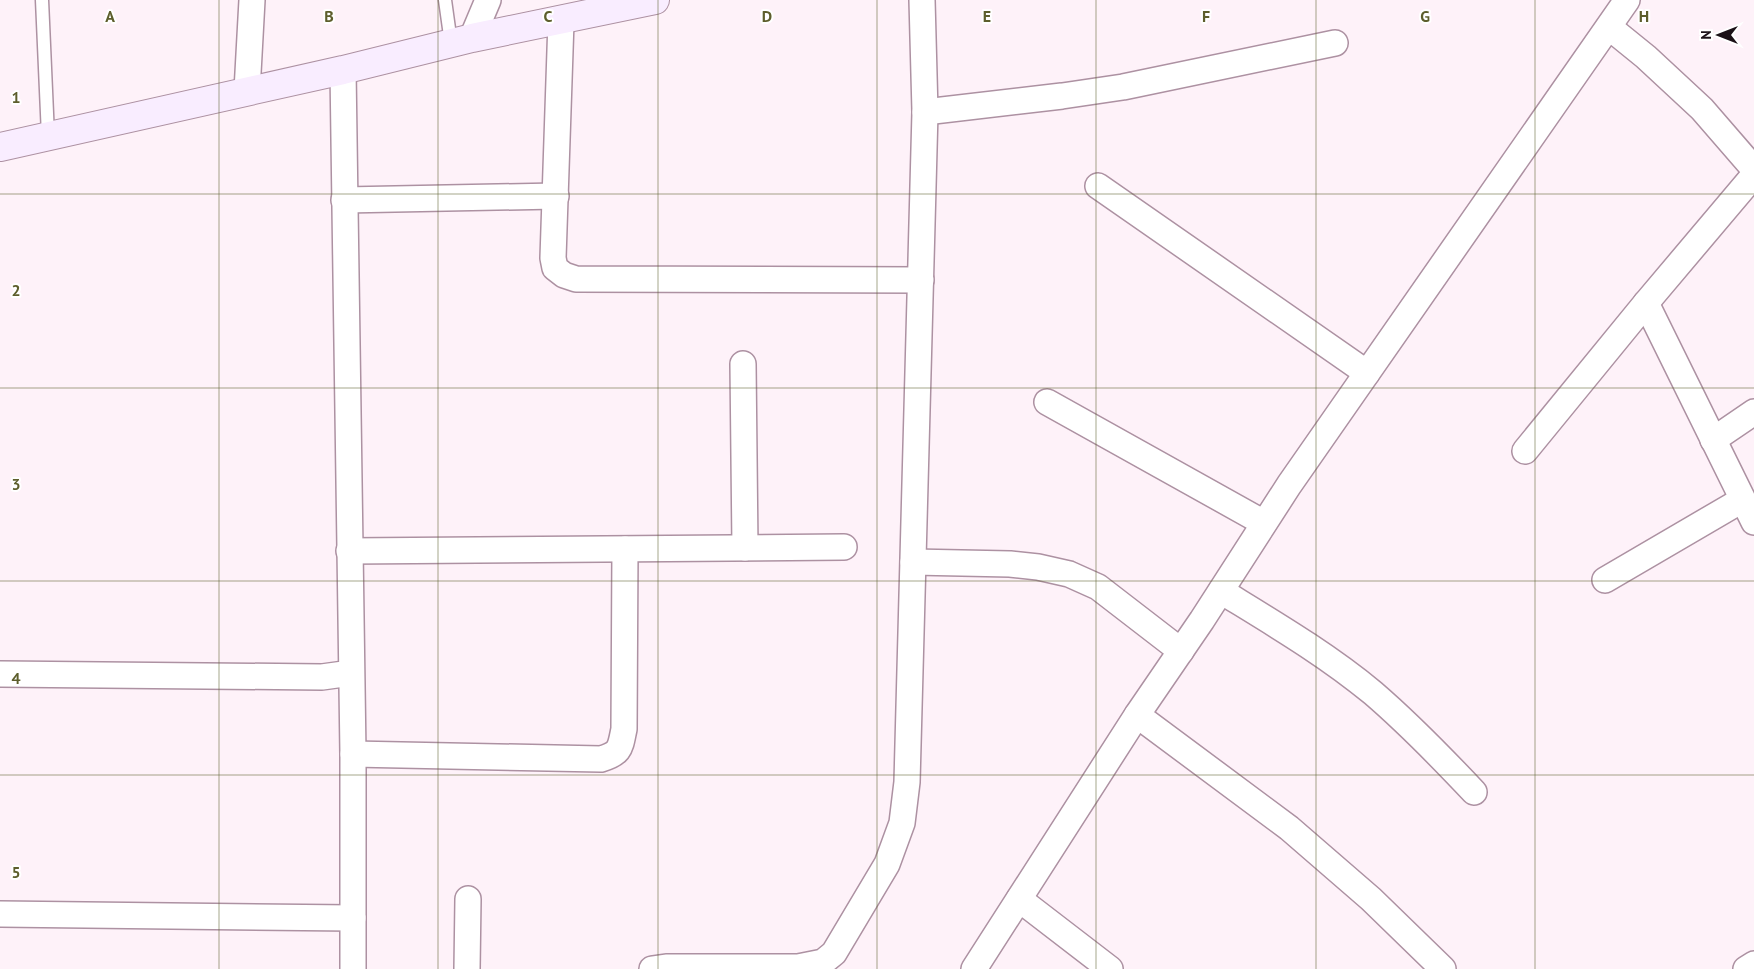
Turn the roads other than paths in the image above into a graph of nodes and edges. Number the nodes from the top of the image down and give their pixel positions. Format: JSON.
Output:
{"nodes":[{"id":1,"x":42,"y":0,"type":"edge"},
{"id":2,"x":252,"y":0,"type":"edge"},
{"id":3,"x":445,"y":0,"type":"edge"},
{"id":4,"x":488,"y":0,"type":"edge"},
{"id":5,"x":655,"y":0,"type":"edge"},
{"id":6,"x":922,"y":0,"type":"edge"},
{"id":7,"x":1627,"y":0,"type":"edge"},
{"id":8,"x":561,"y":21,"type":"junction"},
{"id":9,"x":1609,"y":27,"type":"junction"},
{"id":10,"x":462,"y":41,"type":"junction"},
{"id":11,"x":1335,"y":43,"type":"dead end"},
{"id":12,"x":342,"y":70,"type":"junction"},
{"id":13,"x":247,"y":91,"type":"junction"},
{"id":14,"x":925,"y":112,"type":"junction"},
{"id":15,"x":48,"y":136,"type":"junction"},
{"id":16,"x":0,"y":147,"type":"edge"},
{"id":17,"x":1754,"y":169,"type":"edge"},
{"id":18,"x":1754,"y":175,"type":"edge"},
{"id":19,"x":1098,"y":186,"type":"dead end"},
{"id":20,"x":556,"y":196,"type":"junction"},
{"id":21,"x":344,"y":200,"type":"junction"},
{"id":22,"x":921,"y":280,"type":"junction"},
{"id":23,"x":1646,"y":302,"type":"junction"},
{"id":24,"x":743,"y":364,"type":"dead end"},
{"id":25,"x":1367,"y":373,"type":"junction"},
{"id":26,"x":1047,"y":402,"type":"dead end"},
{"id":27,"x":1754,"y":412,"type":"edge"},
{"id":28,"x":1713,"y":440,"type":"junction"},
{"id":29,"x":1525,"y":451,"type":"dead end"},
{"id":30,"x":1742,"y":500,"type":"junction"},
{"id":31,"x":1754,"y":522,"type":"edge"},
{"id":32,"x":1264,"y":523,"type":"junction"},
{"id":33,"x":844,"y":547,"type":"dead end"},
{"id":34,"x":745,"y":548,"type":"junction"},
{"id":35,"x":625,"y":549,"type":"junction"},
{"id":36,"x":349,"y":551,"type":"junction"},
{"id":37,"x":914,"y":562,"type":"junction"},
{"id":38,"x":1605,"y":580,"type":"dead end"},
{"id":39,"x":1221,"y":591,"type":"junction"},
{"id":40,"x":1180,"y":652,"type":"junction"},
{"id":41,"x":351,"y":673,"type":"junction"},
{"id":42,"x":0,"y":674,"type":"edge"},
{"id":43,"x":1138,"y":715,"type":"junction"},
{"id":44,"x":352,"y":754,"type":"junction"},
{"id":45,"x":1474,"y":792,"type":"dead end"},
{"id":46,"x":1019,"y":898,"type":"junction"},
{"id":47,"x":468,"y":899,"type":"dead end"},
{"id":48,"x":0,"y":914,"type":"edge"},
{"id":49,"x":353,"y":918,"type":"junction"},
{"id":50,"x":1754,"y":964,"type":"edge"},
{"id":51,"x":353,"y":969,"type":"edge"},
{"id":52,"x":467,"y":969,"type":"edge"},
{"id":53,"x":652,"y":969,"type":"edge"},
{"id":54,"x":974,"y":969,"type":"edge"},
{"id":55,"x":1110,"y":969,"type":"edge"},
{"id":56,"x":1443,"y":969,"type":"edge"},
{"id":57,"x":1746,"y":969,"type":"edge"}],
"edges":[{"from":1,"to":15,"type":"lane"},
{"from":2,"to":13,"type":"street"},
{"from":3,"to":10,"type":"lane"},
{"from":4,"to":10,"type":"street"},
{"from":5,"to":8,"type":"main road"},
{"from":6,"to":14,"type":"street"},
{"from":7,"to":9,"type":"street"},
{"from":8,"to":10,"type":"main road"},
{"from":8,"to":20,"type":"street"},
{"from":9,"to":17,"type":"street"},
{"from":9,"to":25,"type":"street"},
{"from":10,"to":12,"type":"main road"},
{"from":11,"to":14,"type":"street"},
{"from":12,"to":13,"type":"main road"},
{"from":12,"to":21,"type":"street"},
{"from":13,"to":15,"type":"main road"},
{"from":14,"to":22,"type":"street"},
{"from":15,"to":16,"type":"main road"},
{"from":18,"to":23,"type":"street"},
{"from":19,"to":25,"type":"street"},
{"from":20,"to":21,"type":"street"},
{"from":20,"to":22,"type":"street"},
{"from":21,"to":36,"type":"street"},
{"from":22,"to":37,"type":"street"},
{"from":23,"to":28,"type":"street"},
{"from":23,"to":29,"type":"street"},
{"from":24,"to":34,"type":"street"},
{"from":25,"to":32,"type":"street"},
{"from":26,"to":32,"type":"street"},
{"from":27,"to":28,"type":"street"},
{"from":28,"to":30,"type":"street"},
{"from":30,"to":31,"type":"street"},
{"from":30,"to":38,"type":"street"},
{"from":32,"to":39,"type":"street"},
{"from":33,"to":34,"type":"street"},
{"from":34,"to":35,"type":"street"},
{"from":35,"to":36,"type":"street"},
{"from":35,"to":44,"type":"street"},
{"from":36,"to":41,"type":"street"},
{"from":37,"to":40,"type":"street"},
{"from":37,"to":53,"type":"street"},
{"from":39,"to":40,"type":"street"},
{"from":39,"to":45,"type":"street"},
{"from":40,"to":43,"type":"street"},
{"from":41,"to":42,"type":"street"},
{"from":41,"to":44,"type":"street"},
{"from":43,"to":46,"type":"street"},
{"from":43,"to":56,"type":"street"},
{"from":44,"to":49,"type":"street"},
{"from":46,"to":54,"type":"street"},
{"from":46,"to":55,"type":"street"},
{"from":47,"to":52,"type":"street"},
{"from":48,"to":49,"type":"street"},
{"from":49,"to":51,"type":"street"},
{"from":50,"to":57,"type":"street"}]}
